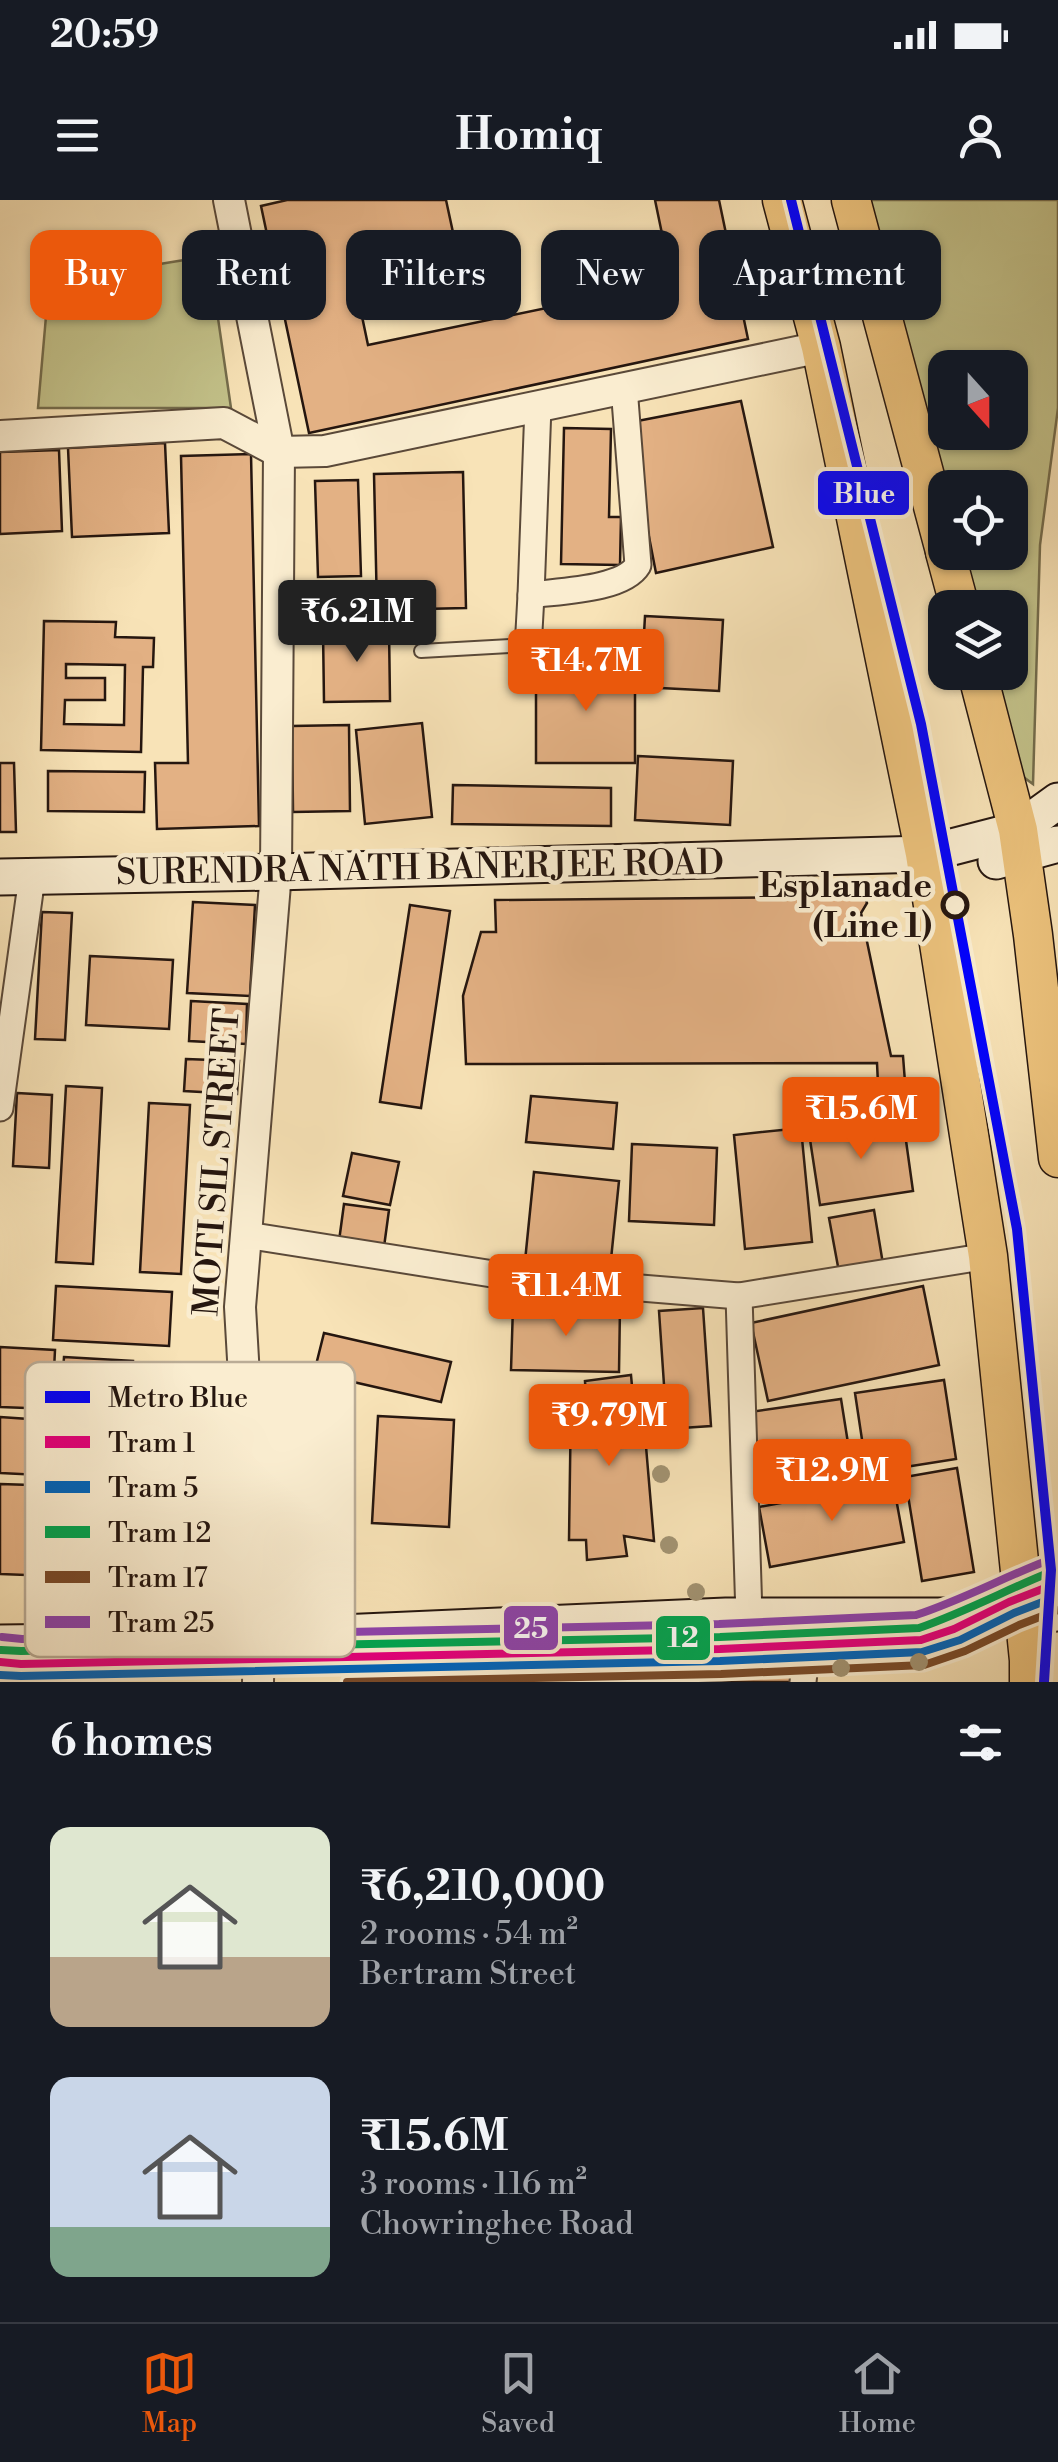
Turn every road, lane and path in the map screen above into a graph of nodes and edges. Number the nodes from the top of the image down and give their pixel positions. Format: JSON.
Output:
{"nodes":[{"id":1,"x":229,"y":200,"type":"edge"},
{"id":2,"x":782,"y":200,"type":"edge"},
{"id":3,"x":851,"y":200,"type":"edge"},
{"id":4,"x":821,"y":347,"type":"junction"},
{"id":5,"x":624,"y":387,"type":"junction"},
{"id":6,"x":538,"y":406,"type":"junction"},
{"id":7,"x":0,"y":436,"type":"edge"},
{"id":8,"x":279,"y":452,"type":"junction"},
{"id":9,"x":928,"y":487,"type":"edge"},
{"id":10,"x":531,"y":595,"type":"junction"},
{"id":11,"x":421,"y":651,"type":"dead end"},
{"id":12,"x":527,"y":656,"type":"joint"},
{"id":13,"x":981,"y":690,"type":"edge"},
{"id":14,"x":1058,"y":801,"type":"edge"},
{"id":15,"x":1019,"y":842,"type":"junction"},
{"id":16,"x":1058,"y":844,"type":"edge"},
{"id":17,"x":926,"y":865,"type":"junction"},
{"id":18,"x":276,"y":872,"type":"junction"},
{"id":19,"x":16,"y":877,"type":"edge"},
{"id":20,"x":0,"y":1108,"type":"edge"},
{"id":21,"x":1058,"y":1158,"type":"edge"},
{"id":22,"x":246,"y":1235,"type":"junction"},
{"id":23,"x":988,"y":1256,"type":"junction"},
{"id":24,"x":738,"y":1296,"type":"junction"},
{"id":25,"x":243,"y":1362,"type":"edge"},
{"id":26,"x":1041,"y":1614,"type":"edge"},
{"id":27,"x":749,"y":1616,"type":"junction"},
{"id":28,"x":810,"y":1617,"type":"junction"},
{"id":29,"x":355,"y":1633,"type":"edge"},
{"id":30,"x":8,"y":1643,"type":"edge"},
{"id":31,"x":1029,"y":1671,"type":"edge"},
{"id":32,"x":7,"y":1682,"type":"edge"},
{"id":33,"x":803,"y":1682,"type":"edge"}],
"edges":[{"from":1,"to":8,"type":"street","name":"MOTI SIL STREET"},
{"from":2,"to":4,"type":"main road"},
{"from":3,"to":9,"type":"main road"},
{"from":4,"to":5,"type":"street"},
{"from":4,"to":17,"type":"main road"},
{"from":5,"to":6,"type":"street"},
{"from":5,"to":10,"type":"street"},
{"from":6,"to":8,"type":"street"},
{"from":6,"to":10,"type":"street"},
{"from":7,"to":8,"type":"street"},
{"from":8,"to":18,"type":"street","name":"MOTI SIL STREET"},
{"from":10,"to":12,"type":"street"},
{"from":11,"to":12,"type":"lane"},
{"from":13,"to":15,"type":"main road"},
{"from":14,"to":15,"type":"main road"},
{"from":15,"to":16,"type":"main road","name":"SURENDRA NATH BANERJEE ROAD"},
{"from":15,"to":17,"type":"main road","name":"SURENDRA NATH BANERJEE ROAD"},
{"from":15,"to":21,"type":"main road"},
{"from":17,"to":18,"type":"main road","name":"SURENDRA NATH BANERJEE ROAD"},
{"from":17,"to":23,"type":"main road"},
{"from":18,"to":19,"type":"main road","name":"SURENDRA NATH BANERJEE ROAD"},
{"from":18,"to":22,"type":"street","name":"MOTI SIL STREET"},
{"from":19,"to":20,"type":"street"},
{"from":22,"to":24,"type":"street"},
{"from":22,"to":25,"type":"street","name":"MOTI SIL STREET"},
{"from":23,"to":24,"type":"street"},
{"from":23,"to":26,"type":"main road"},
{"from":24,"to":27,"type":"street"},
{"from":26,"to":28,"type":"main road"},
{"from":26,"to":31,"type":"main road"},
{"from":27,"to":28,"type":"main road"},
{"from":27,"to":29,"type":"main road"},
{"from":28,"to":33,"type":"street"},
{"from":30,"to":32,"type":"street"}]}
